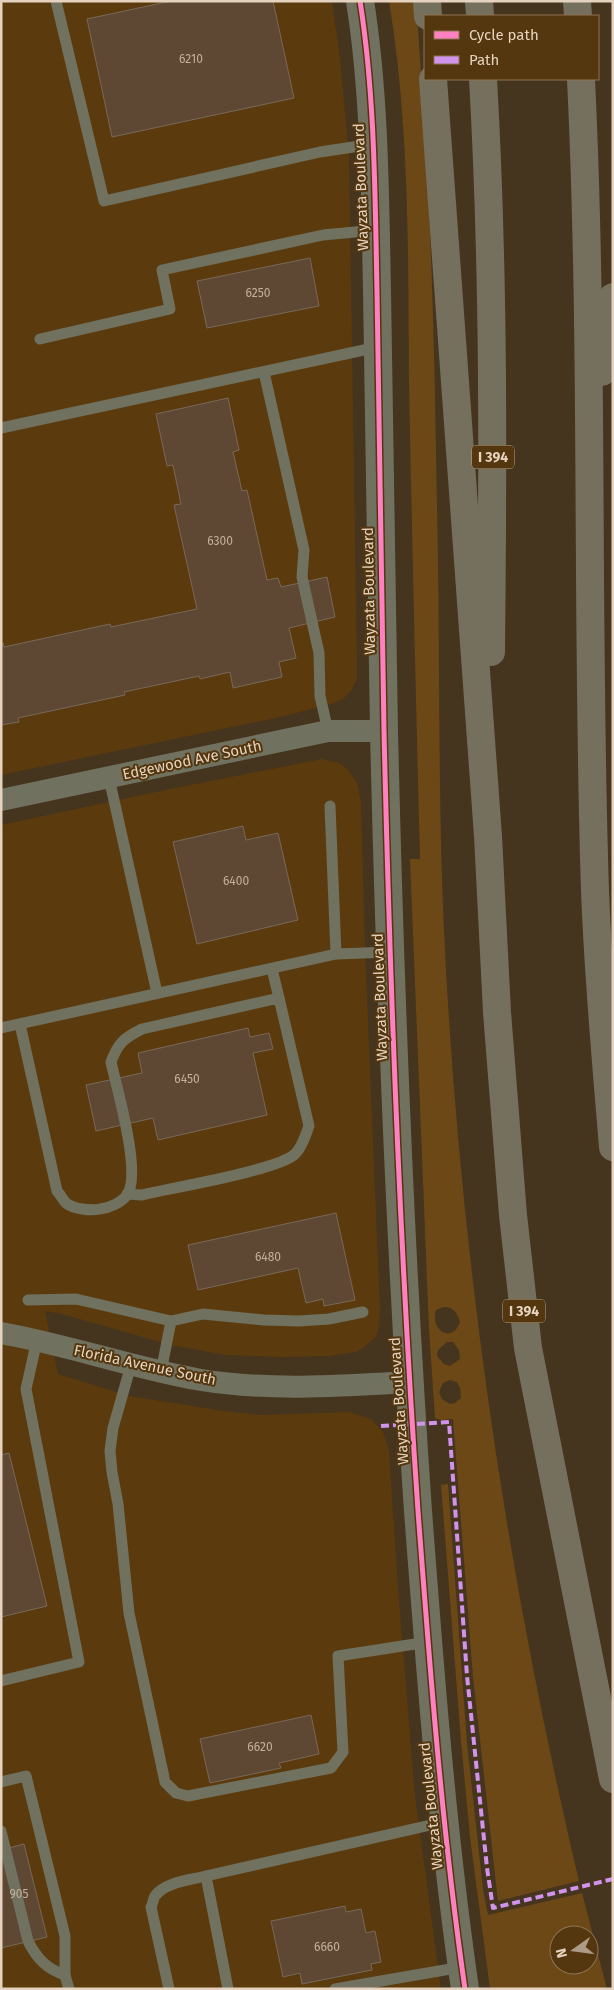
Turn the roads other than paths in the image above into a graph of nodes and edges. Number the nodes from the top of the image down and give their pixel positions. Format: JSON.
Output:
{"nodes":[{"id":1,"x":56,"y":1,"type":"edge"},
{"id":2,"x":360,"y":1,"type":"edge"},
{"id":3,"x":427,"y":1,"type":"edge"},
{"id":4,"x":479,"y":1,"type":"edge"},
{"id":5,"x":577,"y":1,"type":"edge"},
{"id":6,"x":428,"y":15,"type":"edge"},
{"id":7,"x":480,"y":15,"type":"edge"},
{"id":8,"x":578,"y":15,"type":"edge"},
{"id":9,"x":433,"y":80,"type":"edge"},
{"id":10,"x":483,"y":80,"type":"edge"},
{"id":11,"x":581,"y":80,"type":"edge"},
{"id":12,"x":373,"y":144,"type":"junction"},
{"id":13,"x":376,"y":230,"type":"junction"},
{"id":14,"x":613,"y":297,"type":"edge"},
{"id":15,"x":40,"y":339,"type":"dead end"},
{"id":16,"x":378,"y":347,"type":"junction"},
{"id":17,"x":264,"y":372,"type":"junction"},
{"id":18,"x":1,"y":428,"type":"edge"},
{"id":19,"x":590,"y":450,"type":"junction"},
{"id":20,"x":328,"y":731,"type":"junction"},
{"id":21,"x":384,"y":731,"type":"junction"},
{"id":22,"x":109,"y":778,"type":"junction"},
{"id":23,"x":1,"y":800,"type":"edge"},
{"id":24,"x":330,"y":806,"type":"dead end"},
{"id":25,"x":488,"y":836,"type":"junction"},
{"id":26,"x":390,"y":952,"type":"junction"},
{"id":27,"x":336,"y":954,"type":"junction"},
{"id":28,"x":272,"y":968,"type":"junction"},
{"id":29,"x":158,"y":994,"type":"junction"},
{"id":30,"x":279,"y":998,"type":"junction"},
{"id":31,"x":20,"y":1024,"type":"junction"},
{"id":32,"x":1,"y":1028,"type":"edge"},
{"id":33,"x":613,"y":1147,"type":"edge"},
{"id":34,"x":127,"y":1194,"type":"junction"},
{"id":35,"x":28,"y":1300,"type":"dead end"},
{"id":36,"x":363,"y":1312,"type":"dead end"},
{"id":37,"x":171,"y":1321,"type":"junction"},
{"id":38,"x":1,"y":1333,"type":"edge"},
{"id":39,"x":37,"y":1340,"type":"junction"},
{"id":40,"x":131,"y":1365,"type":"junction"},
{"id":41,"x":161,"y":1372,"type":"junction"},
{"id":42,"x":409,"y":1382,"type":"junction"},
{"id":43,"x":428,"y":1642,"type":"junction"},
{"id":44,"x":1,"y":1681,"type":"edge"},
{"id":45,"x":613,"y":1778,"type":"edge"},
{"id":46,"x":1,"y":1782,"type":"edge"},
{"id":47,"x":444,"y":1822,"type":"junction"},
{"id":48,"x":1,"y":1831,"type":"edge"},
{"id":49,"x":206,"y":1876,"type":"junction"},
{"id":50,"x":65,"y":1975,"type":"junction"},
{"id":51,"x":464,"y":1978,"type":"edge"},
{"id":52,"x":69,"y":1989,"type":"edge"},
{"id":53,"x":169,"y":1989,"type":"edge"},
{"id":54,"x":228,"y":1989,"type":"edge"},
{"id":55,"x":335,"y":1989,"type":"edge"}],
"edges":[{"from":1,"to":12,"type":"lane"},
{"from":2,"to":12,"type":"street","name":"Wayzata Boulevard"},
{"from":3,"to":6,"type":"highway"},
{"from":4,"to":7,"type":"highway"},
{"from":5,"to":8,"type":"highway"},
{"from":9,"to":25,"type":"highway"},
{"from":10,"to":25,"type":"highway","number":"I 394"},
{"from":11,"to":19,"type":"highway"},
{"from":12,"to":13,"type":"street","name":"Wayzata Boulevard"},
{"from":13,"to":15,"type":"lane"},
{"from":13,"to":16,"type":"street","name":"Wayzata Boulevard"},
{"from":14,"to":19,"type":"highway"},
{"from":16,"to":17,"type":"lane"},
{"from":16,"to":21,"type":"street","name":"Wayzata Boulevard"},
{"from":17,"to":18,"type":"lane"},
{"from":17,"to":20,"type":"lane"},
{"from":19,"to":33,"type":"highway"},
{"from":20,"to":21,"type":"street","name":"Edgewood Ave South"},
{"from":20,"to":22,"type":"street","name":"Edgewood Ave South"},
{"from":21,"to":26,"type":"street","name":"Wayzata Boulevard"},
{"from":22,"to":23,"type":"street","name":"Edgewood Ave South"},
{"from":22,"to":29,"type":"lane"},
{"from":24,"to":27,"type":"lane"},
{"from":25,"to":45,"type":"highway","number":"I 394"},
{"from":26,"to":27,"type":"lane"},
{"from":26,"to":42,"type":"street","name":"Wayzata Boulevard"},
{"from":27,"to":28,"type":"lane"},
{"from":28,"to":29,"type":"lane"},
{"from":28,"to":30,"type":"lane"},
{"from":29,"to":31,"type":"lane"},
{"from":30,"to":34,"type":"lane"},
{"from":30,"to":34,"type":"lane"},
{"from":31,"to":32,"type":"lane"},
{"from":31,"to":34,"type":"lane"},
{"from":35,"to":37,"type":"lane"},
{"from":36,"to":37,"type":"lane"},
{"from":37,"to":41,"type":"lane"},
{"from":38,"to":39,"type":"street","name":"Florida Avenue South"},
{"from":39,"to":40,"type":"street","name":"Florida Avenue South"},
{"from":39,"to":44,"type":"lane"},
{"from":40,"to":41,"type":"street","name":"Florida Avenue South"},
{"from":40,"to":43,"type":"lane"},
{"from":41,"to":42,"type":"street","name":"Florida Avenue South"},
{"from":42,"to":43,"type":"street","name":"Wayzata Boulevard"},
{"from":43,"to":47,"type":"street","name":"Wayzata Boulevard"},
{"from":46,"to":50,"type":"lane"},
{"from":47,"to":49,"type":"lane"},
{"from":47,"to":51,"type":"street","name":"Wayzata Boulevard"},
{"from":48,"to":50,"type":"lane"},
{"from":49,"to":53,"type":"lane"},
{"from":49,"to":54,"type":"lane"},
{"from":50,"to":52,"type":"lane"},
{"from":51,"to":55,"type":"lane"}]}
